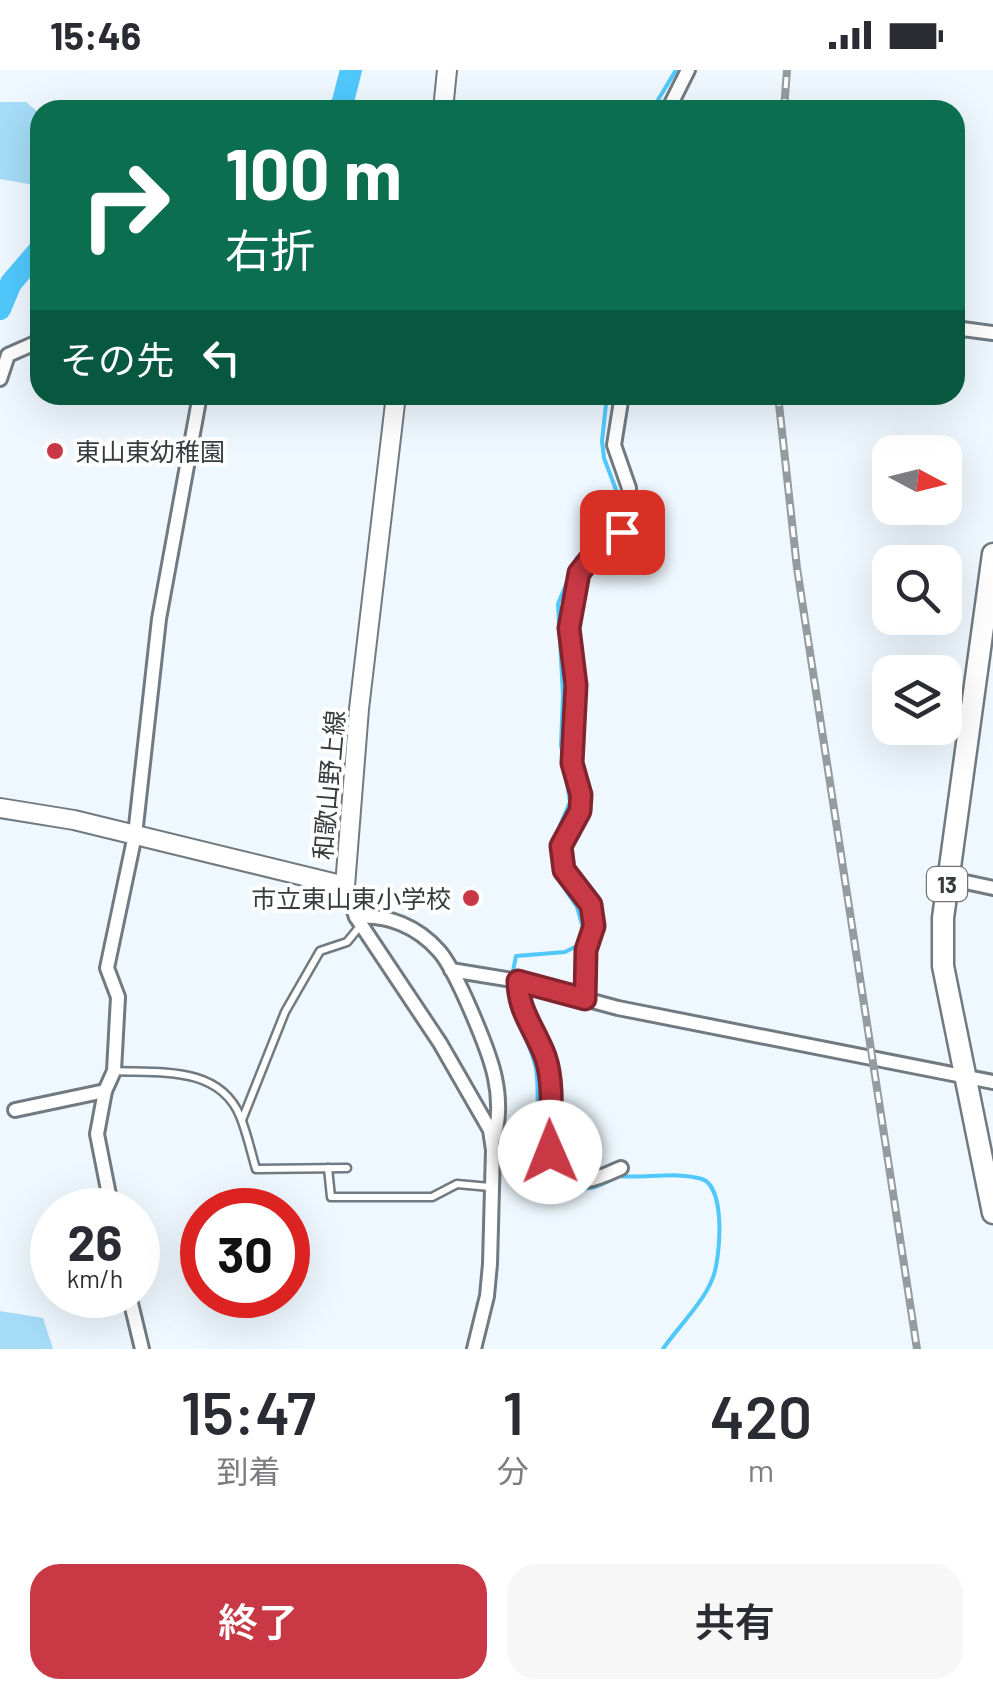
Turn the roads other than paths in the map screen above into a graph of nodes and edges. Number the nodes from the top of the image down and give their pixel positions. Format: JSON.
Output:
{"nodes":[{"id":1,"x":447,"y":70,"type":"edge"},
{"id":2,"x":688,"y":70,"type":"edge"},
{"id":3,"x":445,"y":100,"type":"edge"},
{"id":4,"x":673,"y":100,"type":"edge"},
{"id":5,"x":965,"y":330,"type":"edge"},
{"id":6,"x":993,"y":334,"type":"edge"},
{"id":7,"x":30,"y":345,"type":"edge"},
{"id":8,"x":0,"y":379,"type":"edge"},
{"id":9,"x":198,"y":405,"type":"edge"},
{"id":10,"x":395,"y":405,"type":"edge"},
{"id":11,"x":620,"y":405,"type":"edge"},
{"id":12,"x":993,"y":554,"type":"edge"},
{"id":13,"x":0,"y":808,"type":"edge"},
{"id":14,"x":136,"y":835,"type":"junction"},
{"id":15,"x":948,"y":878,"type":"junction"},
{"id":16,"x":345,"y":886,"type":"junction"},
{"id":17,"x":993,"y":888,"type":"edge"},
{"id":18,"x":359,"y":921,"type":"junction"},
{"id":19,"x":450,"y":970,"type":"junction"},
{"id":20,"x":518,"y":981,"type":"junction"},
{"id":21,"x":585,"y":999,"type":"junction"},
{"id":22,"x":114,"y":1070,"type":"junction"},
{"id":23,"x":965,"y":1078,"type":"junction"},
{"id":24,"x":993,"y":1082,"type":"edge"},
{"id":25,"x":106,"y":1091,"type":"junction"},
{"id":26,"x":15,"y":1110,"type":"dead end"},
{"id":27,"x":242,"y":1122,"type":"junction"},
{"id":28,"x":492,"y":1141,"type":"junction"},
{"id":29,"x":328,"y":1168,"type":"junction"},
{"id":30,"x":347,"y":1168,"type":"dead end"},
{"id":31,"x":621,"y":1168,"type":"dead end"},
{"id":32,"x":491,"y":1187,"type":"junction"},
{"id":33,"x":106,"y":1188,"type":"edge"},
{"id":34,"x":993,"y":1213,"type":"edge"},
{"id":35,"x":132,"y":1318,"type":"edge"},
{"id":36,"x":142,"y":1349,"type":"edge"},
{"id":37,"x":474,"y":1349,"type":"edge"}],
"edges":[{"from":1,"to":3,"type":"main road"},
{"from":2,"to":4,"type":"street"},
{"from":5,"to":6,"type":"street"},
{"from":7,"to":8,"type":"street"},
{"from":9,"to":14,"type":"street"},
{"from":10,"to":16,"type":"main road","name":"和歌山野上線"},
{"from":11,"to":21,"type":"street"},
{"from":12,"to":15,"type":"main road","number":"13"},
{"from":13,"to":14,"type":"main road","name":"和歌山野上線"},
{"from":14,"to":16,"type":"main road","name":"和歌山野上線"},
{"from":14,"to":22,"type":"street"},
{"from":15,"to":17,"type":"street"},
{"from":15,"to":23,"type":"main road","number":"13"},
{"from":16,"to":18,"type":"street"},
{"from":18,"to":19,"type":"street"},
{"from":18,"to":27,"type":"lane"},
{"from":18,"to":28,"type":"street"},
{"from":19,"to":20,"type":"street"},
{"from":19,"to":28,"type":"street"},
{"from":20,"to":21,"type":"street"},
{"from":20,"to":31,"type":"street"},
{"from":21,"to":23,"type":"street"},
{"from":22,"to":25,"type":"street"},
{"from":22,"to":27,"type":"lane"},
{"from":23,"to":24,"type":"street"},
{"from":23,"to":34,"type":"main road","number":"13"},
{"from":25,"to":26,"type":"street"},
{"from":25,"to":33,"type":"street"},
{"from":27,"to":29,"type":"lane"},
{"from":28,"to":32,"type":"street"},
{"from":29,"to":30,"type":"lane"},
{"from":29,"to":32,"type":"lane"},
{"from":32,"to":37,"type":"street"},
{"from":35,"to":36,"type":"street"}]}
